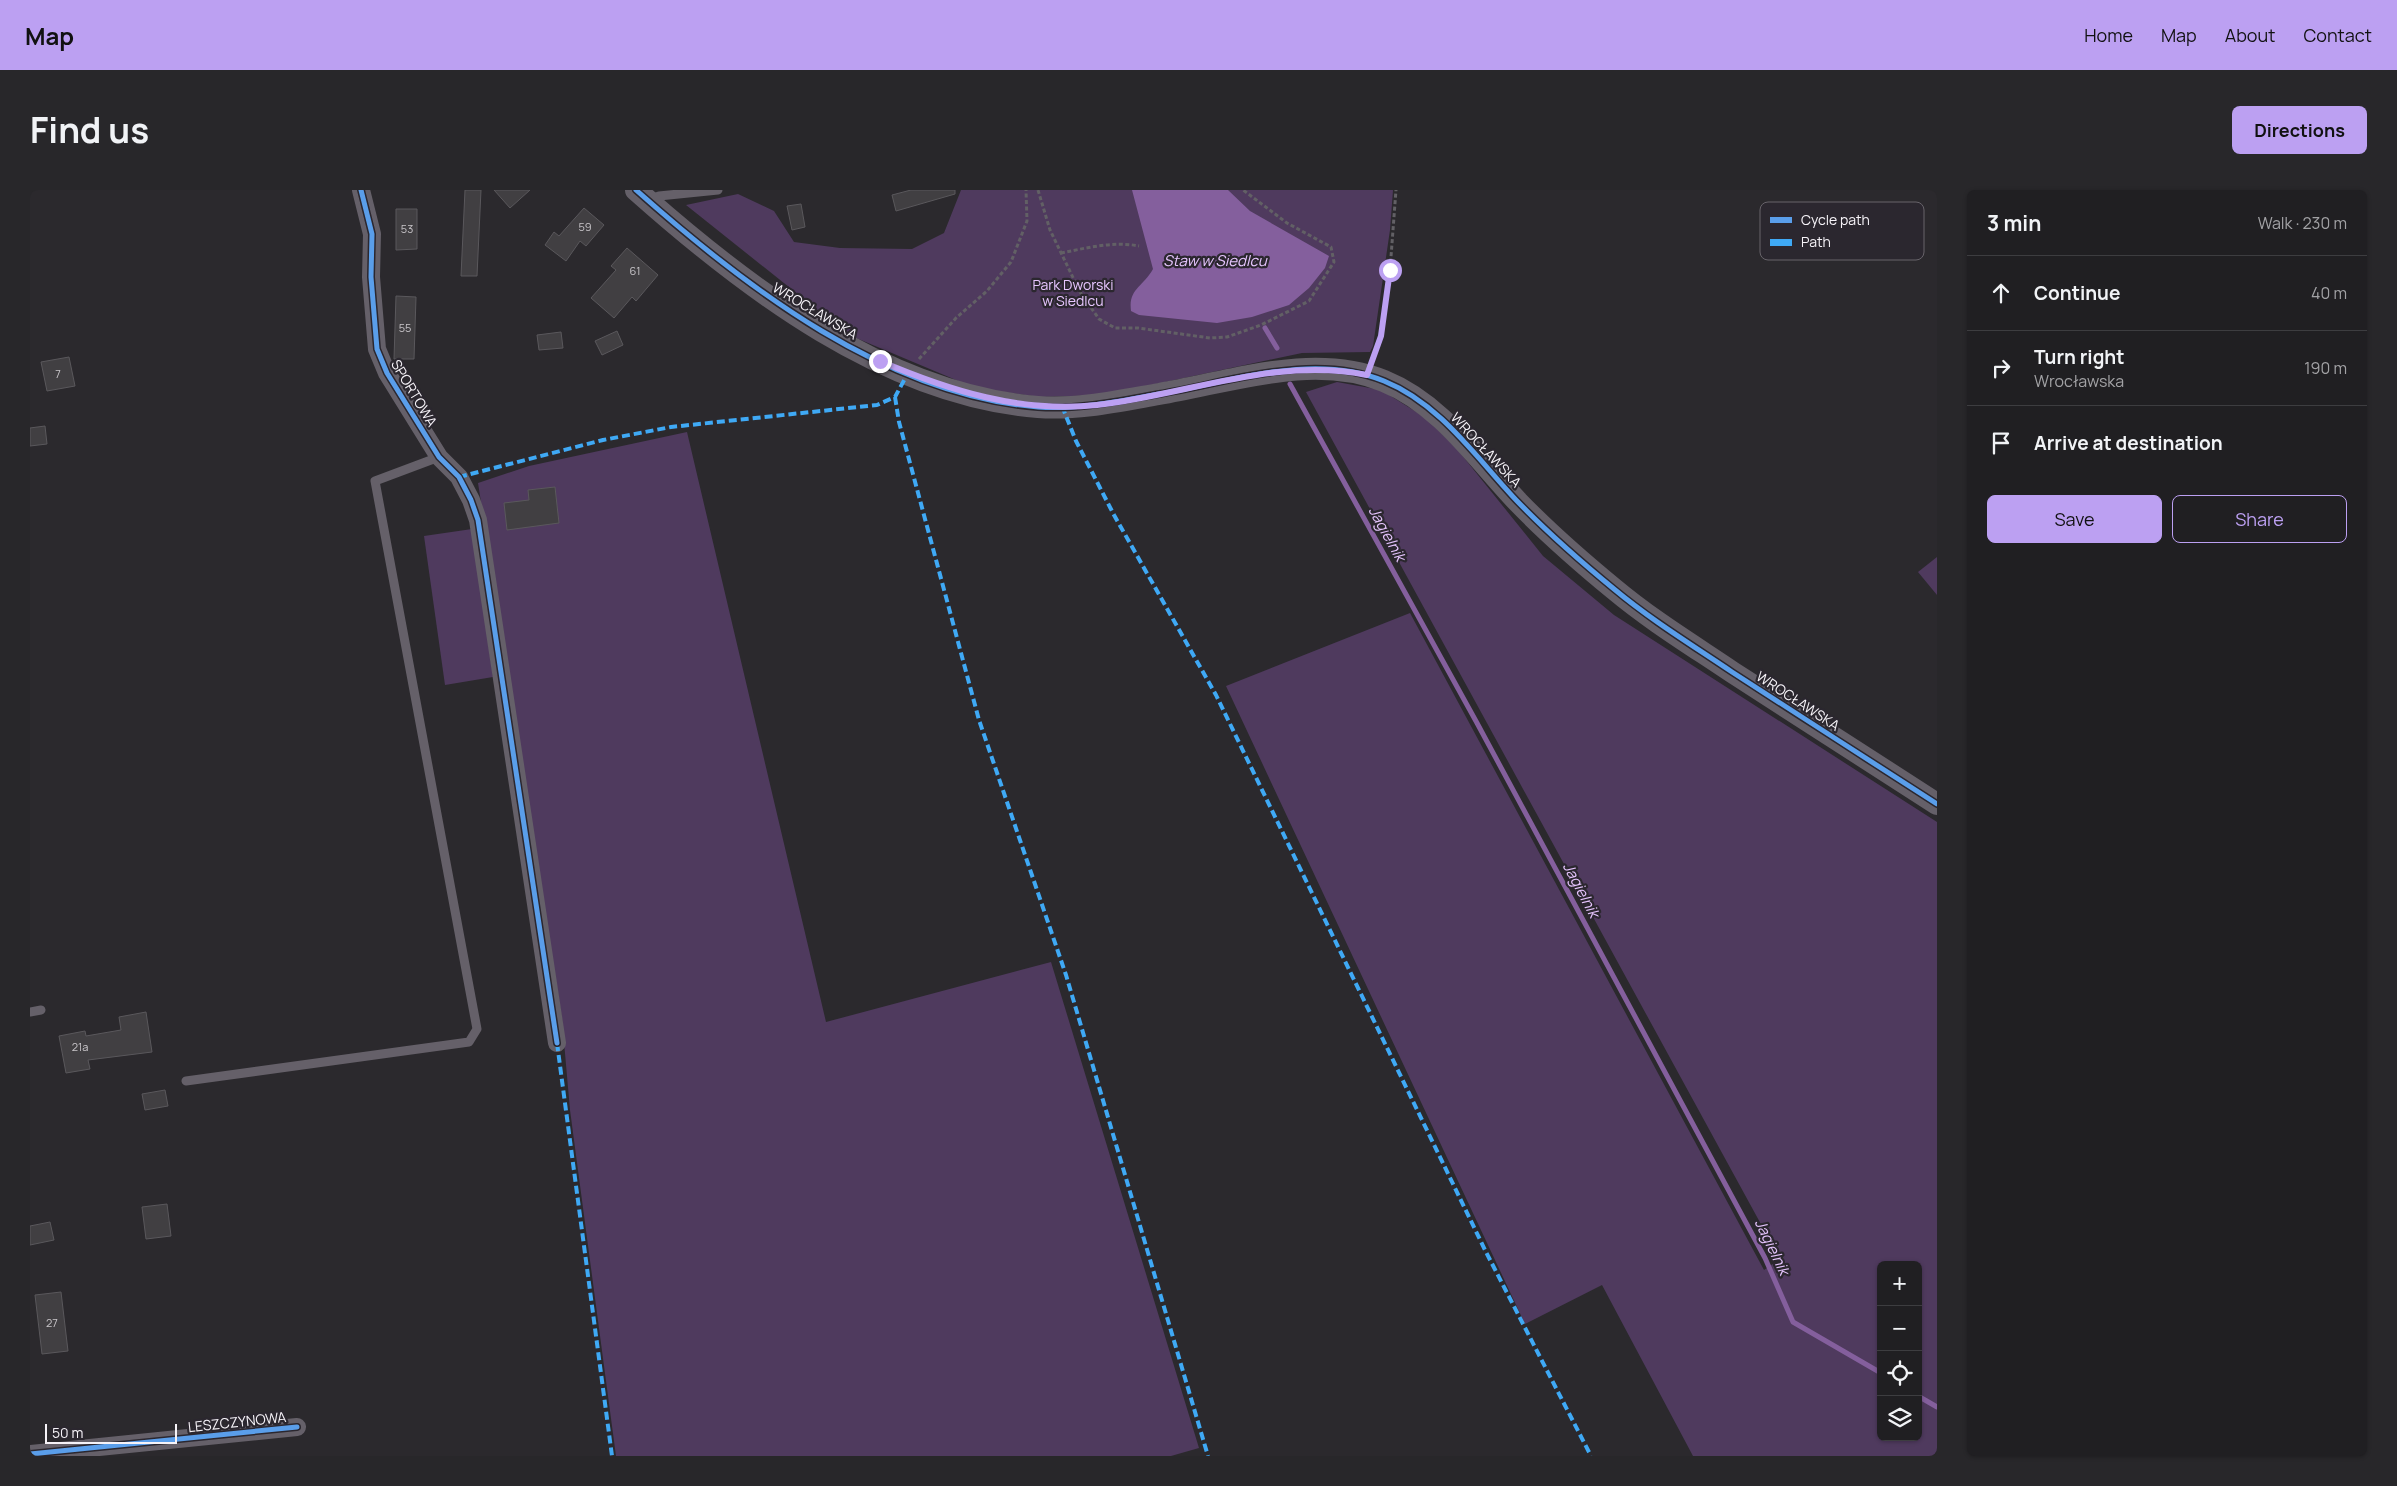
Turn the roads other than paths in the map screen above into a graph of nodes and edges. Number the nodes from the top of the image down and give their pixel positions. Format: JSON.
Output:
{"nodes":[{"id":1,"x":361,"y":190,"type":"edge"},
{"id":2,"x":718,"y":190,"type":"edge"},
{"id":3,"x":642,"y":195,"type":"edge"},
{"id":4,"x":439,"y":456,"type":"junction"},
{"id":5,"x":1937,"y":804,"type":"edge"},
{"id":6,"x":41,"y":1010,"type":"dead end"},
{"id":7,"x":30,"y":1012,"type":"edge"},
{"id":8,"x":557,"y":1043,"type":"dead end"},
{"id":9,"x":186,"y":1081,"type":"dead end"},
{"id":10,"x":297,"y":1427,"type":"dead end"},
{"id":11,"x":30,"y":1454,"type":"edge"}],
"edges":[{"from":1,"to":4,"type":"street","name":"SPORTOWA"},
{"from":2,"to":3,"type":"lane"},
{"from":3,"to":5,"type":"street","name":"WROCŁAWSKA"},
{"from":4,"to":8,"type":"street","name":"SPORTOWA"},
{"from":4,"to":9,"type":"lane"},
{"from":6,"to":7,"type":"lane"},
{"from":10,"to":11,"type":"street","name":"LESZCZYNOWA"}]}
